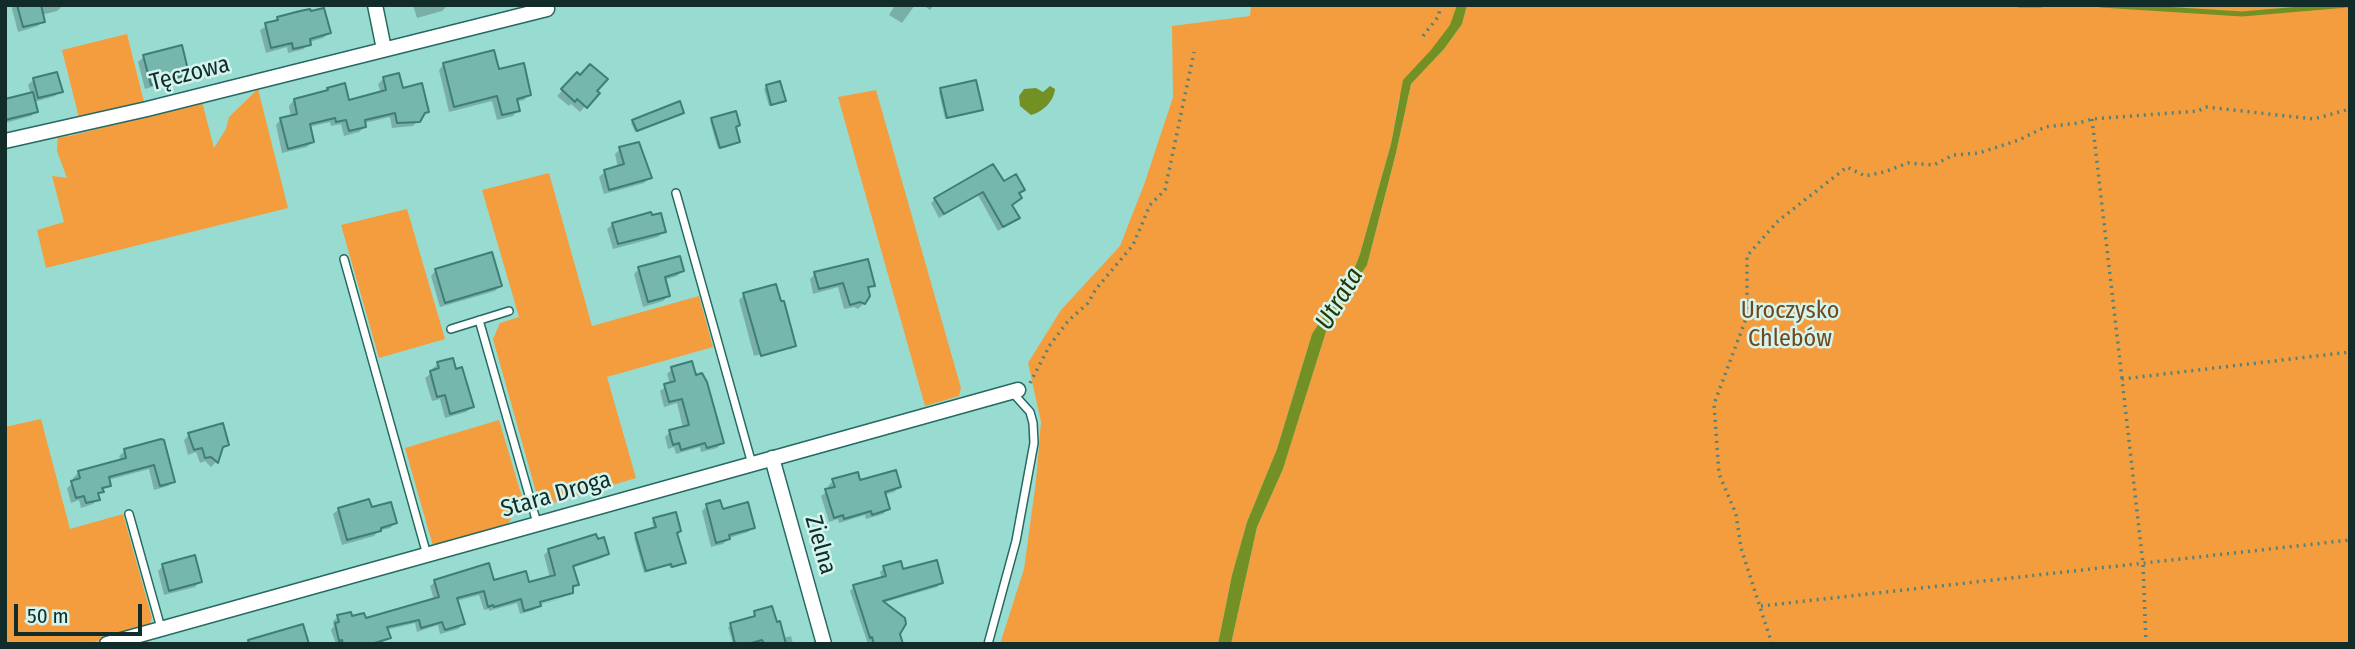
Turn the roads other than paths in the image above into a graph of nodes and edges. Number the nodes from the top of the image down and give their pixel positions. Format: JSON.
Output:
{"nodes":[{"id":1,"x":375,"y":5,"type":"edge"},
{"id":2,"x":547,"y":9,"type":"dead end"},
{"id":3,"x":384,"y":48,"type":"junction"},
{"id":4,"x":5,"y":141,"type":"edge"},
{"id":5,"x":676,"y":193,"type":"dead end"},
{"id":6,"x":344,"y":259,"type":"dead end"},
{"id":7,"x":509,"y":312,"type":"dead end"},
{"id":8,"x":479,"y":320,"type":"junction"},
{"id":9,"x":451,"y":328,"type":"dead end"},
{"id":10,"x":1016,"y":393,"type":"joint"},
{"id":11,"x":772,"y":458,"type":"junction"},
{"id":12,"x":752,"y":464,"type":"junction"},
{"id":13,"x":130,"y":514,"type":"dead end"},
{"id":14,"x":537,"y":524,"type":"junction"},
{"id":15,"x":427,"y":555,"type":"junction"},
{"id":16,"x":161,"y":628,"type":"junction"},
{"id":17,"x":107,"y":644,"type":"edge"},
{"id":18,"x":824,"y":644,"type":"edge"},
{"id":19,"x":988,"y":644,"type":"edge"}],
"edges":[{"from":1,"to":3,"type":"street"},
{"from":2,"to":3,"type":"street","name":"Tęczowa"},
{"from":3,"to":4,"type":"street","name":"Tęczowa"},
{"from":5,"to":12,"type":"lane"},
{"from":6,"to":15,"type":"lane"},
{"from":7,"to":8,"type":"lane"},
{"from":8,"to":9,"type":"lane"},
{"from":8,"to":14,"type":"lane"},
{"from":10,"to":11,"type":"street","name":"Stara Droga"},
{"from":10,"to":19,"type":"lane"},
{"from":11,"to":12,"type":"street","name":"Stara Droga"},
{"from":11,"to":18,"type":"street","name":"Zielna"},
{"from":12,"to":14,"type":"street","name":"Stara Droga"},
{"from":13,"to":16,"type":"lane"},
{"from":14,"to":15,"type":"street","name":"Stara Droga"},
{"from":15,"to":16,"type":"street","name":"Stara Droga"},
{"from":16,"to":17,"type":"street","name":"Stara Droga"}]}
